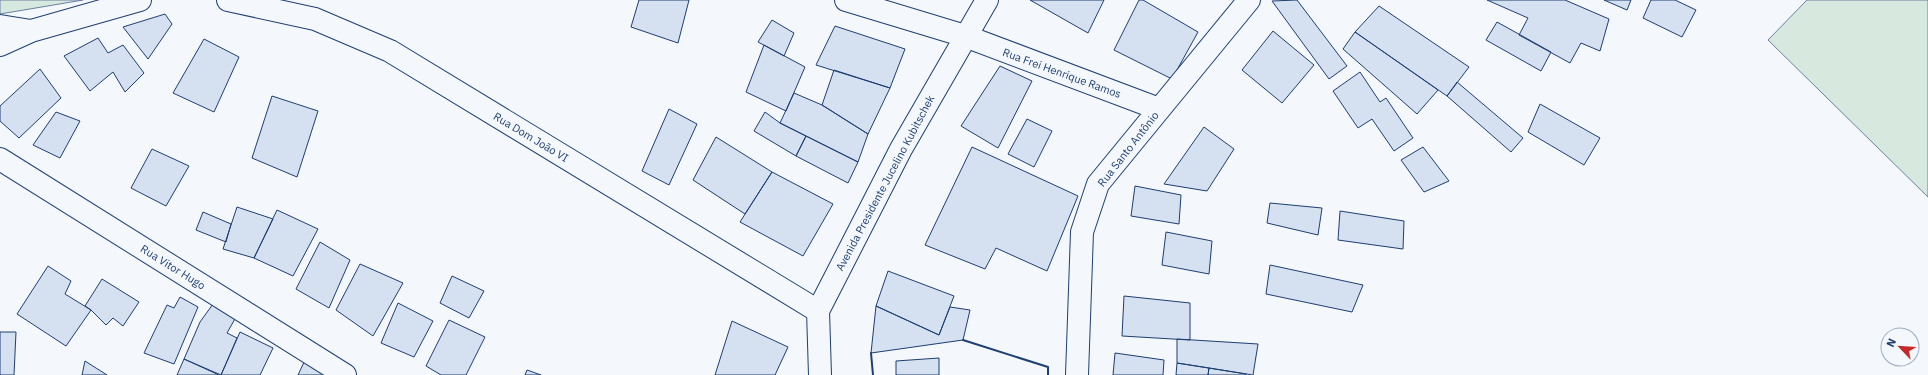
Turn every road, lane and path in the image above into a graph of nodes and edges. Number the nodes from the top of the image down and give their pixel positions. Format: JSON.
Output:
{"nodes":[{"id":1,"x":140,"y":0,"type":"edge"},
{"id":2,"x":228,"y":0,"type":"edge"},
{"id":3,"x":846,"y":0,"type":"edge"},
{"id":4,"x":987,"y":0,"type":"edge"},
{"id":5,"x":1249,"y":0,"type":"edge"},
{"id":6,"x":0,"y":26,"type":"edge"},
{"id":7,"x":31,"y":31,"type":"junction"},
{"id":8,"x":965,"y":36,"type":"junction"},
{"id":9,"x":0,"y":45,"type":"edge"},
{"id":10,"x":1160,"y":109,"type":"junction"},
{"id":11,"x":0,"y":159,"type":"edge"},
{"id":12,"x":818,"y":311,"type":"junction"},
{"id":13,"x":345,"y":375,"type":"edge"},
{"id":14,"x":820,"y":375,"type":"edge"},
{"id":15,"x":1077,"y":375,"type":"edge"}],
"edges":[{"from":1,"to":7,"type":"street"},
{"from":2,"to":12,"type":"street","name":"Rua Dom João VI"},
{"from":3,"to":8,"type":"street","name":"Rua Frei Henrique Ramos"},
{"from":4,"to":8,"type":"street","name":"Avenida Presidente Jucelino Kubitschek"},
{"from":5,"to":10,"type":"street","name":"Rua Santo Antônio"},
{"from":6,"to":7,"type":"street"},
{"from":7,"to":9,"type":"street"},
{"from":8,"to":10,"type":"street","name":"Rua Frei Henrique Ramos"},
{"from":8,"to":12,"type":"street","name":"Avenida Presidente Jucelino Kubitschek"},
{"from":10,"to":15,"type":"street","name":"Rua Santo Antônio"},
{"from":11,"to":13,"type":"street","name":"Rua Vitor Hugo"},
{"from":12,"to":14,"type":"street","name":"Avenida Presidente Jucelino Kubitschek"}]}
